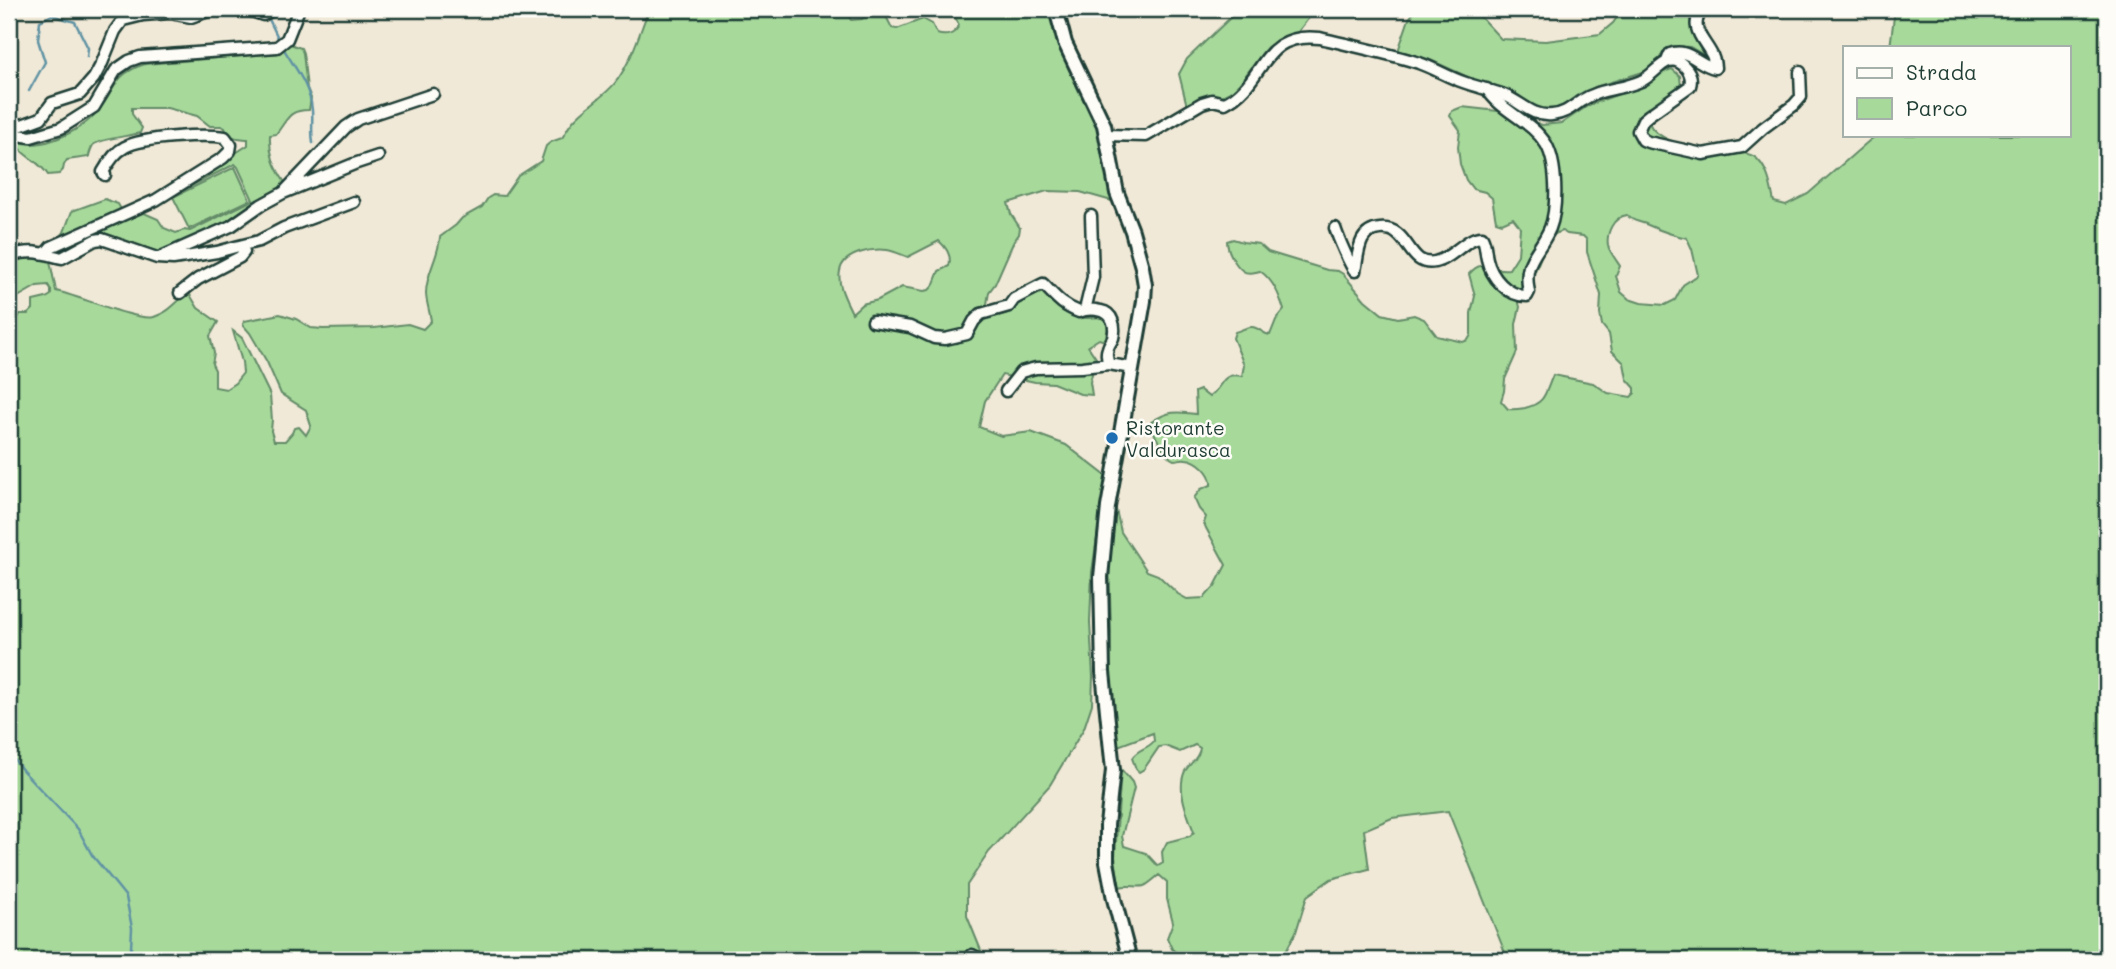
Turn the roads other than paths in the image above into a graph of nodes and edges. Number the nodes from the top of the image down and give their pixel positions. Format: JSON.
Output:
{"nodes":[{"id":1,"x":214,"y":9,"type":"edge"},
{"id":2,"x":246,"y":9,"type":"edge"},
{"id":3,"x":273,"y":9,"type":"edge"},
{"id":4,"x":299,"y":9,"type":"edge"},
{"id":5,"x":1056,"y":9,"type":"edge"},
{"id":6,"x":1703,"y":9,"type":"edge"},
{"id":7,"x":162,"y":11,"type":"edge"},
{"id":8,"x":1667,"y":61,"type":"junction"},
{"id":9,"x":1800,"y":72,"type":"dead end"},
{"id":10,"x":1486,"y":89,"type":"junction"},
{"id":11,"x":432,"y":94,"type":"dead end"},
{"id":12,"x":9,"y":122,"type":"edge"},
{"id":13,"x":9,"y":128,"type":"edge"},
{"id":14,"x":1106,"y":135,"type":"junction"},
{"id":15,"x":378,"y":156,"type":"dead end"},
{"id":16,"x":105,"y":175,"type":"dead end"},
{"id":17,"x":283,"y":193,"type":"junction"},
{"id":18,"x":354,"y":202,"type":"dead end"},
{"id":19,"x":1091,"y":216,"type":"dead end"},
{"id":20,"x":1335,"y":228,"type":"dead end"},
{"id":21,"x":239,"y":246,"type":"junction"},
{"id":22,"x":46,"y":253,"type":"junction"},
{"id":23,"x":9,"y":256,"type":"edge"},
{"id":24,"x":157,"y":258,"type":"junction"},
{"id":25,"x":180,"y":293,"type":"dead end"},
{"id":26,"x":1084,"y":310,"type":"junction"},
{"id":27,"x":873,"y":321,"type":"dead end"},
{"id":28,"x":1109,"y":364,"type":"junction"},
{"id":29,"x":1132,"y":368,"type":"junction"},
{"id":30,"x":1006,"y":391,"type":"dead end"},
{"id":31,"x":972,"y":955,"type":"dead end"},
{"id":32,"x":982,"y":960,"type":"edge"},
{"id":33,"x":1130,"y":960,"type":"edge"}],
"edges":[{"from":1,"to":7,"type":"street"},
{"from":2,"to":3,"type":"street"},
{"from":4,"to":13,"type":"street"},
{"from":5,"to":14,"type":"main road"},
{"from":6,"to":8,"type":"street"},
{"from":7,"to":12,"type":"street"},
{"from":8,"to":9,"type":"street"},
{"from":8,"to":10,"type":"street"},
{"from":10,"to":14,"type":"street"},
{"from":10,"to":20,"type":"street"},
{"from":11,"to":17,"type":"street"},
{"from":14,"to":29,"type":"main road"},
{"from":15,"to":17,"type":"street"},
{"from":16,"to":22,"type":"street"},
{"from":17,"to":24,"type":"street"},
{"from":18,"to":21,"type":"street"},
{"from":19,"to":26,"type":"street"},
{"from":21,"to":24,"type":"street"},
{"from":21,"to":25,"type":"street"},
{"from":22,"to":23,"type":"street"},
{"from":22,"to":24,"type":"street"},
{"from":26,"to":27,"type":"street"},
{"from":26,"to":28,"type":"street"},
{"from":28,"to":29,"type":"street"},
{"from":28,"to":30,"type":"street"},
{"from":29,"to":33,"type":"main road"},
{"from":31,"to":32,"type":"street"}]}
